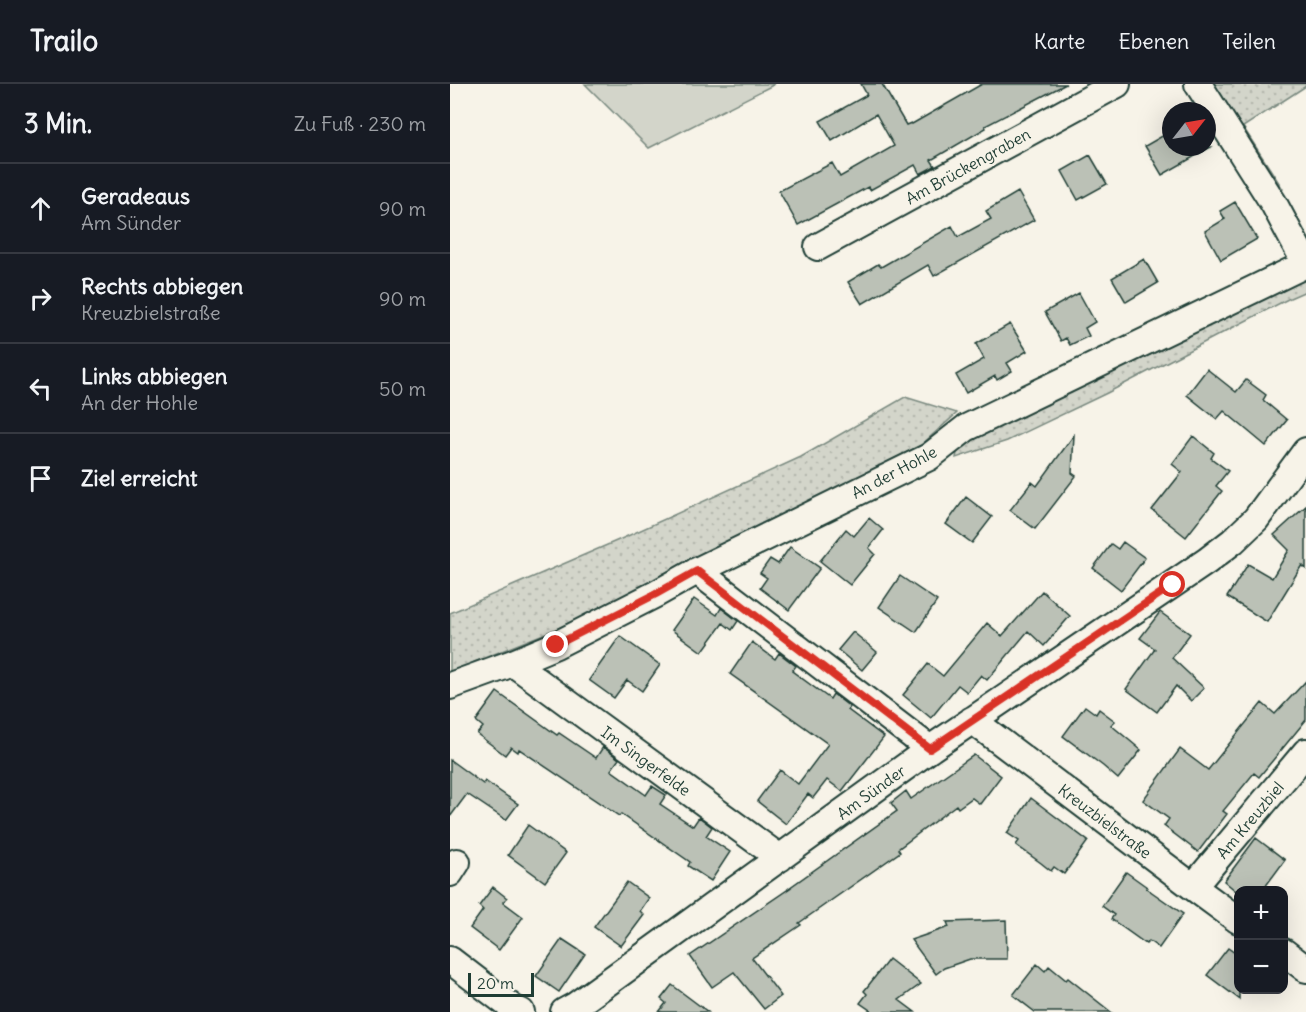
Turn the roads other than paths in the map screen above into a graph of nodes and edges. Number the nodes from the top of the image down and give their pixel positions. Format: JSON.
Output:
{"nodes":[{"id":1,"x":1117,"y":84,"type":"edge"},
{"id":2,"x":1198,"y":84,"type":"edge"},
{"id":3,"x":818,"y":247,"type":"dead end"},
{"id":4,"x":1306,"y":264,"type":"edge"},
{"id":5,"x":1306,"y":451,"type":"edge"},
{"id":6,"x":697,"y":571,"type":"junction"},
{"id":7,"x":513,"y":663,"type":"junction"},
{"id":8,"x":450,"y":686,"type":"edge"},
{"id":9,"x":972,"y":720,"type":"junction"},
{"id":10,"x":930,"y":749,"type":"junction"},
{"id":11,"x":1306,"y":752,"type":"edge"},
{"id":12,"x":780,"y":858,"type":"junction"},
{"id":13,"x":1193,"y":887,"type":"junction"},
{"id":14,"x":1234,"y":916,"type":"edge"},
{"id":15,"x":1288,"y":955,"type":"edge"},
{"id":16,"x":450,"y":960,"type":"edge"},
{"id":17,"x":1306,"y":969,"type":"edge"},
{"id":18,"x":575,"y":1010,"type":"edge"},
{"id":19,"x":521,"y":1012,"type":"edge"}],
"edges":[{"from":1,"to":3,"type":"street","name":"Am Brückengraben"},
{"from":2,"to":4,"type":"street"},
{"from":4,"to":6,"type":"street","name":"An der Hohle"},
{"from":5,"to":9,"type":"street","name":"Am Sünder"},
{"from":6,"to":7,"type":"street","name":"An der Hohle"},
{"from":6,"to":10,"type":"street"},
{"from":7,"to":8,"type":"street","name":"An der Hohle"},
{"from":7,"to":12,"type":"street","name":"Im Singerfelde"},
{"from":9,"to":10,"type":"street","name":"Am Sünder"},
{"from":9,"to":13,"type":"street","name":"Kreuzbielstraße"},
{"from":10,"to":12,"type":"street","name":"Am Sünder"},
{"from":11,"to":13,"type":"street","name":"Am Kreuzbiel"},
{"from":12,"to":18,"type":"street","name":"Am Sünder"},
{"from":13,"to":14,"type":"street","name":"Kreuzbielstraße"},
{"from":15,"to":17,"type":"street"},
{"from":16,"to":19,"type":"street"}]}
